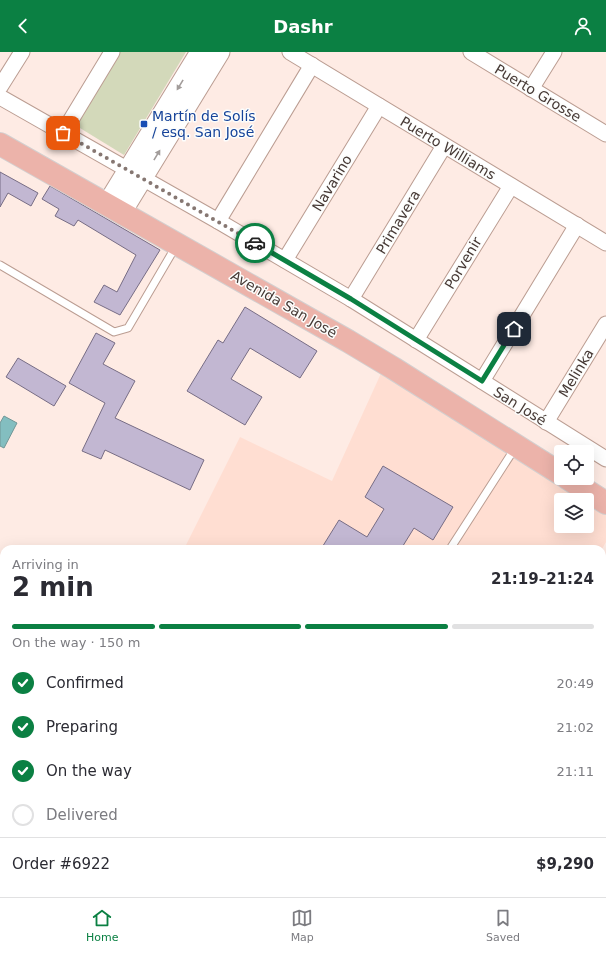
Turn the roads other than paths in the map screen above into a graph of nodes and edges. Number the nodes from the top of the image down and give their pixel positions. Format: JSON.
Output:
{"nodes":[{"id":1,"x":22,"y":52,"type":"edge"},
{"id":2,"x":112,"y":52,"type":"edge"},
{"id":3,"x":200,"y":52,"type":"edge"},
{"id":4,"x":220,"y":52,"type":"edge"},
{"id":5,"x":290,"y":52,"type":"edge"},
{"id":6,"x":471,"y":52,"type":"edge"},
{"id":7,"x":554,"y":52,"type":"edge"},
{"id":8,"x":312,"y":65,"type":"junction"},
{"id":9,"x":0,"y":87,"type":"edge"},
{"id":10,"x":531,"y":89,"type":"junction"},
{"id":11,"x":0,"y":97,"type":"edge"},
{"id":12,"x":379,"y":106,"type":"junction"},
{"id":13,"x":63,"y":133,"type":"junction"},
{"id":14,"x":606,"y":134,"type":"edge"},
{"id":15,"x":0,"y":144,"type":"edge"},
{"id":16,"x":444,"y":146,"type":"junction"},
{"id":17,"x":136,"y":174,"type":"junction"},
{"id":18,"x":511,"y":186,"type":"junction"},
{"id":19,"x":115,"y":208,"type":"junction"},
{"id":20,"x":218,"y":221,"type":"junction"},
{"id":21,"x":576,"y":226,"type":"junction"},
{"id":22,"x":177,"y":243,"type":"junction"},
{"id":23,"x":606,"y":243,"type":"edge"},
{"id":24,"x":285,"y":260,"type":"junction"},
{"id":25,"x":0,"y":265,"type":"edge"},
{"id":26,"x":351,"y":299,"type":"junction"},
{"id":27,"x":606,"y":324,"type":"edge"},
{"id":28,"x":416,"y":340,"type":"junction"},
{"id":29,"x":482,"y":381,"type":"junction"},
{"id":30,"x":546,"y":422,"type":"junction"},
{"id":31,"x":516,"y":446,"type":"junction"},
{"id":32,"x":606,"y":459,"type":"edge"},
{"id":33,"x":554,"y":470,"type":"edge"},
{"id":34,"x":577,"y":485,"type":"edge"},
{"id":35,"x":606,"y":503,"type":"edge"},
{"id":36,"x":453,"y":545,"type":"edge"}],
"edges":[{"from":1,"to":9,"type":"street"},
{"from":2,"to":13,"type":"street"},
{"from":3,"to":17,"type":"street","one_way":true},
{"from":17,"to":4,"type":"street","one_way":true},
{"from":5,"to":8,"type":"street","name":"Puerto Williams"},
{"from":6,"to":10,"type":"street","name":"Puerto Grosse"},
{"from":7,"to":10,"type":"street"},
{"from":8,"to":12,"type":"street","name":"Puerto Williams"},
{"from":8,"to":20,"type":"street"},
{"from":10,"to":14,"type":"street","name":"Puerto Grosse"},
{"from":11,"to":13,"type":"street","name":"San José"},
{"from":12,"to":16,"type":"street","name":"Puerto Williams"},
{"from":12,"to":24,"type":"street","name":"Navarino"},
{"from":13,"to":17,"type":"street","name":"San José"},
{"from":15,"to":19,"type":"main road","name":"Avenida San José"},
{"from":16,"to":18,"type":"street","name":"Puerto Williams"},
{"from":16,"to":26,"type":"street","name":"Primavera"},
{"from":17,"to":19,"type":"street"},
{"from":17,"to":20,"type":"street","name":"San José"},
{"from":18,"to":21,"type":"street","name":"Puerto Williams"},
{"from":18,"to":28,"type":"street","name":"Porvenir"},
{"from":19,"to":22,"type":"main road","name":"Avenida San José"},
{"from":20,"to":24,"type":"street","name":"San José"},
{"from":21,"to":23,"type":"street","name":"Puerto Williams"},
{"from":21,"to":29,"type":"street"},
{"from":22,"to":25,"type":"lane"},
{"from":22,"to":31,"type":"main road","name":"Avenida San José"},
{"from":24,"to":26,"type":"street","name":"San José"},
{"from":26,"to":28,"type":"street","name":"San José"},
{"from":27,"to":30,"type":"street","name":"Melinka"},
{"from":28,"to":29,"type":"street","name":"San José"},
{"from":29,"to":30,"type":"street","name":"San José"},
{"from":30,"to":32,"type":"street","name":"San José"},
{"from":31,"to":33,"type":"main road","name":"Avenida San José"},
{"from":31,"to":36,"type":"lane"},
{"from":34,"to":35,"type":"main road"}]}
